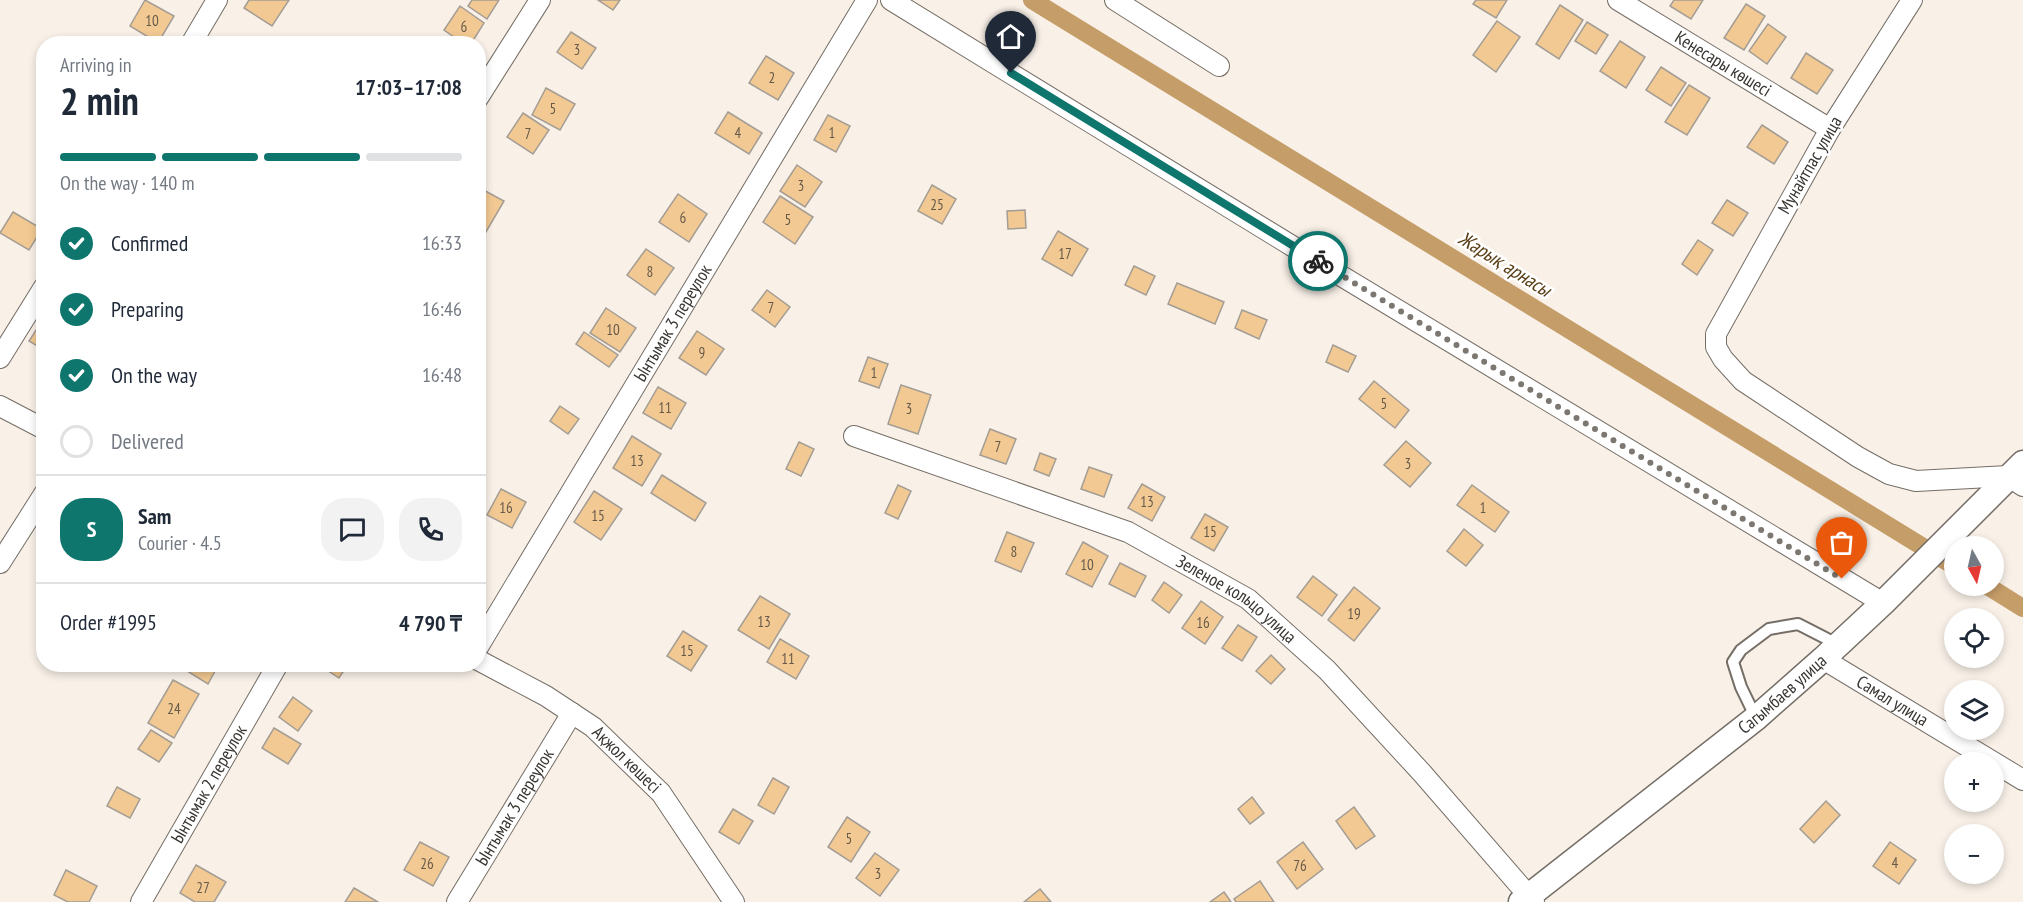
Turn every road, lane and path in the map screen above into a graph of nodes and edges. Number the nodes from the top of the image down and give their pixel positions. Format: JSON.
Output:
{"nodes":[{"id":1,"x":217,"y":0,"type":"edge"},
{"id":2,"x":540,"y":0,"type":"edge"},
{"id":3,"x":867,"y":0,"type":"edge"},
{"id":4,"x":891,"y":0,"type":"edge"},
{"id":5,"x":1115,"y":0,"type":"edge"},
{"id":6,"x":1618,"y":0,"type":"edge"},
{"id":7,"x":1911,"y":0,"type":"edge"},
{"id":8,"x":196,"y":36,"type":"edge"},
{"id":9,"x":1219,"y":66,"type":"dead end"},
{"id":10,"x":486,"y":85,"type":"edge"},
{"id":11,"x":1830,"y":129,"type":"junction"},
{"id":12,"x":36,"y":300,"type":"edge"},
{"id":13,"x":0,"y":358,"type":"edge"},
{"id":14,"x":0,"y":406,"type":"edge"},
{"id":15,"x":36,"y":425,"type":"edge"},
{"id":16,"x":854,"y":436,"type":"dead end"},
{"id":17,"x":2018,"y":475,"type":"edge"},
{"id":18,"x":36,"y":507,"type":"edge"},
{"id":19,"x":0,"y":563,"type":"edge"},
{"id":20,"x":1883,"y":603,"type":"junction"},
{"id":21,"x":486,"y":634,"type":"edge"},
{"id":22,"x":1830,"y":651,"type":"junction"},
{"id":23,"x":486,"y":664,"type":"edge"},
{"id":24,"x":273,"y":672,"type":"edge"},
{"id":25,"x":572,"y":713,"type":"junction"},
{"id":26,"x":1756,"y":718,"type":"junction"},
{"id":27,"x":2023,"y":780,"type":"edge"},
{"id":28,"x":1528,"y":900,"type":"edge"},
{"id":29,"x":141,"y":902,"type":"edge"},
{"id":30,"x":457,"y":902,"type":"edge"},
{"id":31,"x":734,"y":902,"type":"edge"}],
"edges":[{"from":1,"to":8,"type":"street"},
{"from":2,"to":10,"type":"street"},
{"from":3,"to":21,"type":"street","name":"Ынтымак 3 переулок"},
{"from":4,"to":20,"type":"street"},
{"from":5,"to":9,"type":"street"},
{"from":6,"to":11,"type":"street","name":"Кенесары көшесі"},
{"from":7,"to":11,"type":"street","name":"Мунайтпас улица"},
{"from":11,"to":17,"type":"street","name":"Мунайтпас улица"},
{"from":12,"to":13,"type":"street"},
{"from":14,"to":15,"type":"street"},
{"from":16,"to":28,"type":"street","name":"Зеленое кольцо улица"},
{"from":17,"to":20,"type":"street","name":"Сагымбаев улица"},
{"from":18,"to":19,"type":"street"},
{"from":20,"to":22,"type":"street","name":"Сагымбаев улица"},
{"from":22,"to":26,"type":"street","name":"Сагымбаев улица"},
{"from":22,"to":26,"type":"lane"},
{"from":22,"to":27,"type":"street","name":"Самал улица"},
{"from":23,"to":25,"type":"street","name":"Ақжол көшесі"},
{"from":24,"to":29,"type":"street","name":"Ынтымак 2 переулок"},
{"from":25,"to":30,"type":"street","name":"Ынтымак 3 переулок"},
{"from":25,"to":31,"type":"street","name":"Ақжол көшесі"},
{"from":26,"to":28,"type":"street","name":"Сагымбаев улица"}]}
